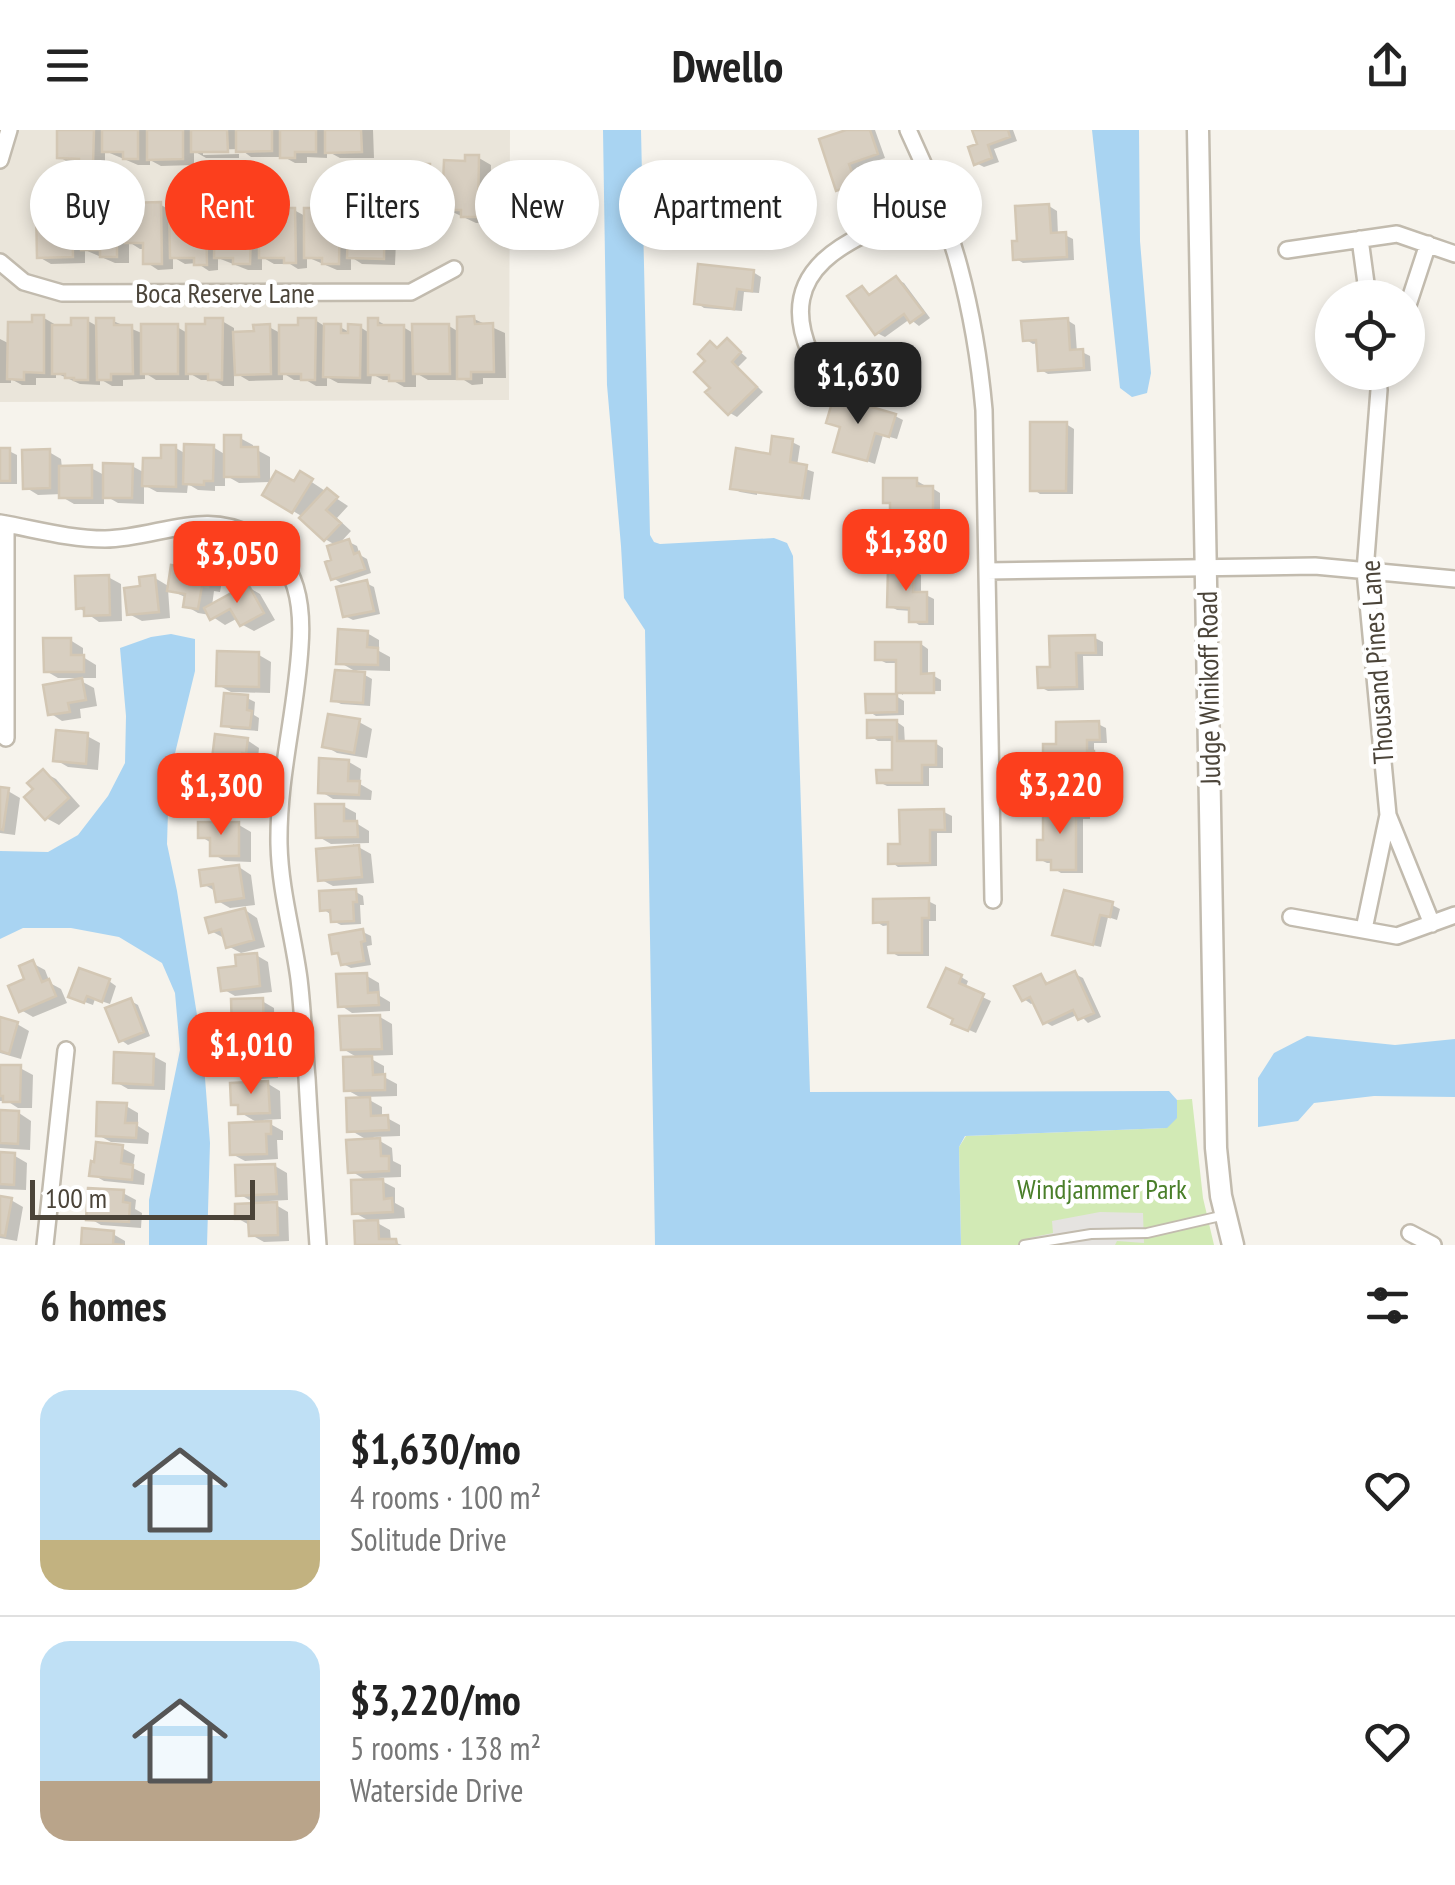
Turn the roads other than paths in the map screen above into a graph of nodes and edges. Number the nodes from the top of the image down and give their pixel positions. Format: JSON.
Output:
{"nodes":[{"id":1,"x":9,"y":130,"type":"edge"},
{"id":2,"x":908,"y":130,"type":"edge"},
{"id":3,"x":1198,"y":130,"type":"edge"},
{"id":4,"x":0,"y":160,"type":"edge"},
{"id":5,"x":921,"y":160,"type":"edge"},
{"id":6,"x":1360,"y":240,"type":"junction"},
{"id":7,"x":1428,"y":244,"type":"junction"},
{"id":8,"x":837,"y":249,"type":"edge"},
{"id":9,"x":955,"y":250,"type":"edge"},
{"id":10,"x":1287,"y":250,"type":"dead end"},
{"id":11,"x":1455,"y":254,"type":"edge"},
{"id":12,"x":0,"y":262,"type":"edge"},
{"id":13,"x":454,"y":269,"type":"dead end"},
{"id":14,"x":1366,"y":280,"type":"edge"},
{"id":15,"x":1416,"y":280,"type":"edge"},
{"id":16,"x":810,"y":353,"type":"dead end"},
{"id":17,"x":1379,"y":390,"type":"edge"},
{"id":18,"x":3,"y":524,"type":"edge"},
{"id":19,"x":1206,"y":567,"type":"junction"},
{"id":20,"x":987,"y":571,"type":"junction"},
{"id":21,"x":1365,"y":571,"type":"junction"},
{"id":22,"x":1455,"y":579,"type":"edge"},
{"id":23,"x":6,"y":738,"type":"dead end"},
{"id":24,"x":1388,"y":815,"type":"junction"},
{"id":25,"x":993,"y":900,"type":"dead end"},
{"id":26,"x":1455,"y":915,"type":"edge"},
{"id":27,"x":1291,"y":917,"type":"dead end"},
{"id":28,"x":1432,"y":924,"type":"junction"},
{"id":29,"x":1364,"y":928,"type":"junction"},
{"id":30,"x":66,"y":1050,"type":"dead end"},
{"id":31,"x":1225,"y":1215,"type":"junction"},
{"id":32,"x":1410,"y":1233,"type":"dead end"},
{"id":33,"x":45,"y":1245,"type":"edge"},
{"id":34,"x":318,"y":1245,"type":"edge"},
{"id":35,"x":1024,"y":1245,"type":"edge"},
{"id":36,"x":1233,"y":1245,"type":"edge"},
{"id":37,"x":1434,"y":1245,"type":"edge"}],
"edges":[{"from":1,"to":4,"type":"street"},
{"from":2,"to":5,"type":"street"},
{"from":3,"to":19,"type":"street","name":"Judge Winikoff Road"},
{"from":6,"to":7,"type":"street"},
{"from":6,"to":10,"type":"street"},
{"from":6,"to":14,"type":"street"},
{"from":7,"to":11,"type":"street"},
{"from":7,"to":15,"type":"street"},
{"from":8,"to":16,"type":"street"},
{"from":9,"to":20,"type":"street"},
{"from":12,"to":13,"type":"street","name":"Boca Reserve Lane"},
{"from":17,"to":21,"type":"street","name":"Thousand Pines Lane"},
{"from":18,"to":23,"type":"street"},
{"from":18,"to":34,"type":"street"},
{"from":19,"to":20,"type":"street"},
{"from":19,"to":21,"type":"street"},
{"from":19,"to":31,"type":"street","name":"Judge Winikoff Road"},
{"from":20,"to":25,"type":"street"},
{"from":21,"to":22,"type":"street"},
{"from":21,"to":24,"type":"street","name":"Thousand Pines Lane"},
{"from":24,"to":28,"type":"street","name":"Thousand Pines Lane"},
{"from":24,"to":29,"type":"street","name":"Thousand Pines Lane"},
{"from":26,"to":28,"type":"street"},
{"from":27,"to":29,"type":"street"},
{"from":28,"to":29,"type":"street"},
{"from":30,"to":33,"type":"street"},
{"from":31,"to":35,"type":"lane"},
{"from":31,"to":36,"type":"street","name":"Judge Winikoff Road"},
{"from":32,"to":37,"type":"street"}]}
